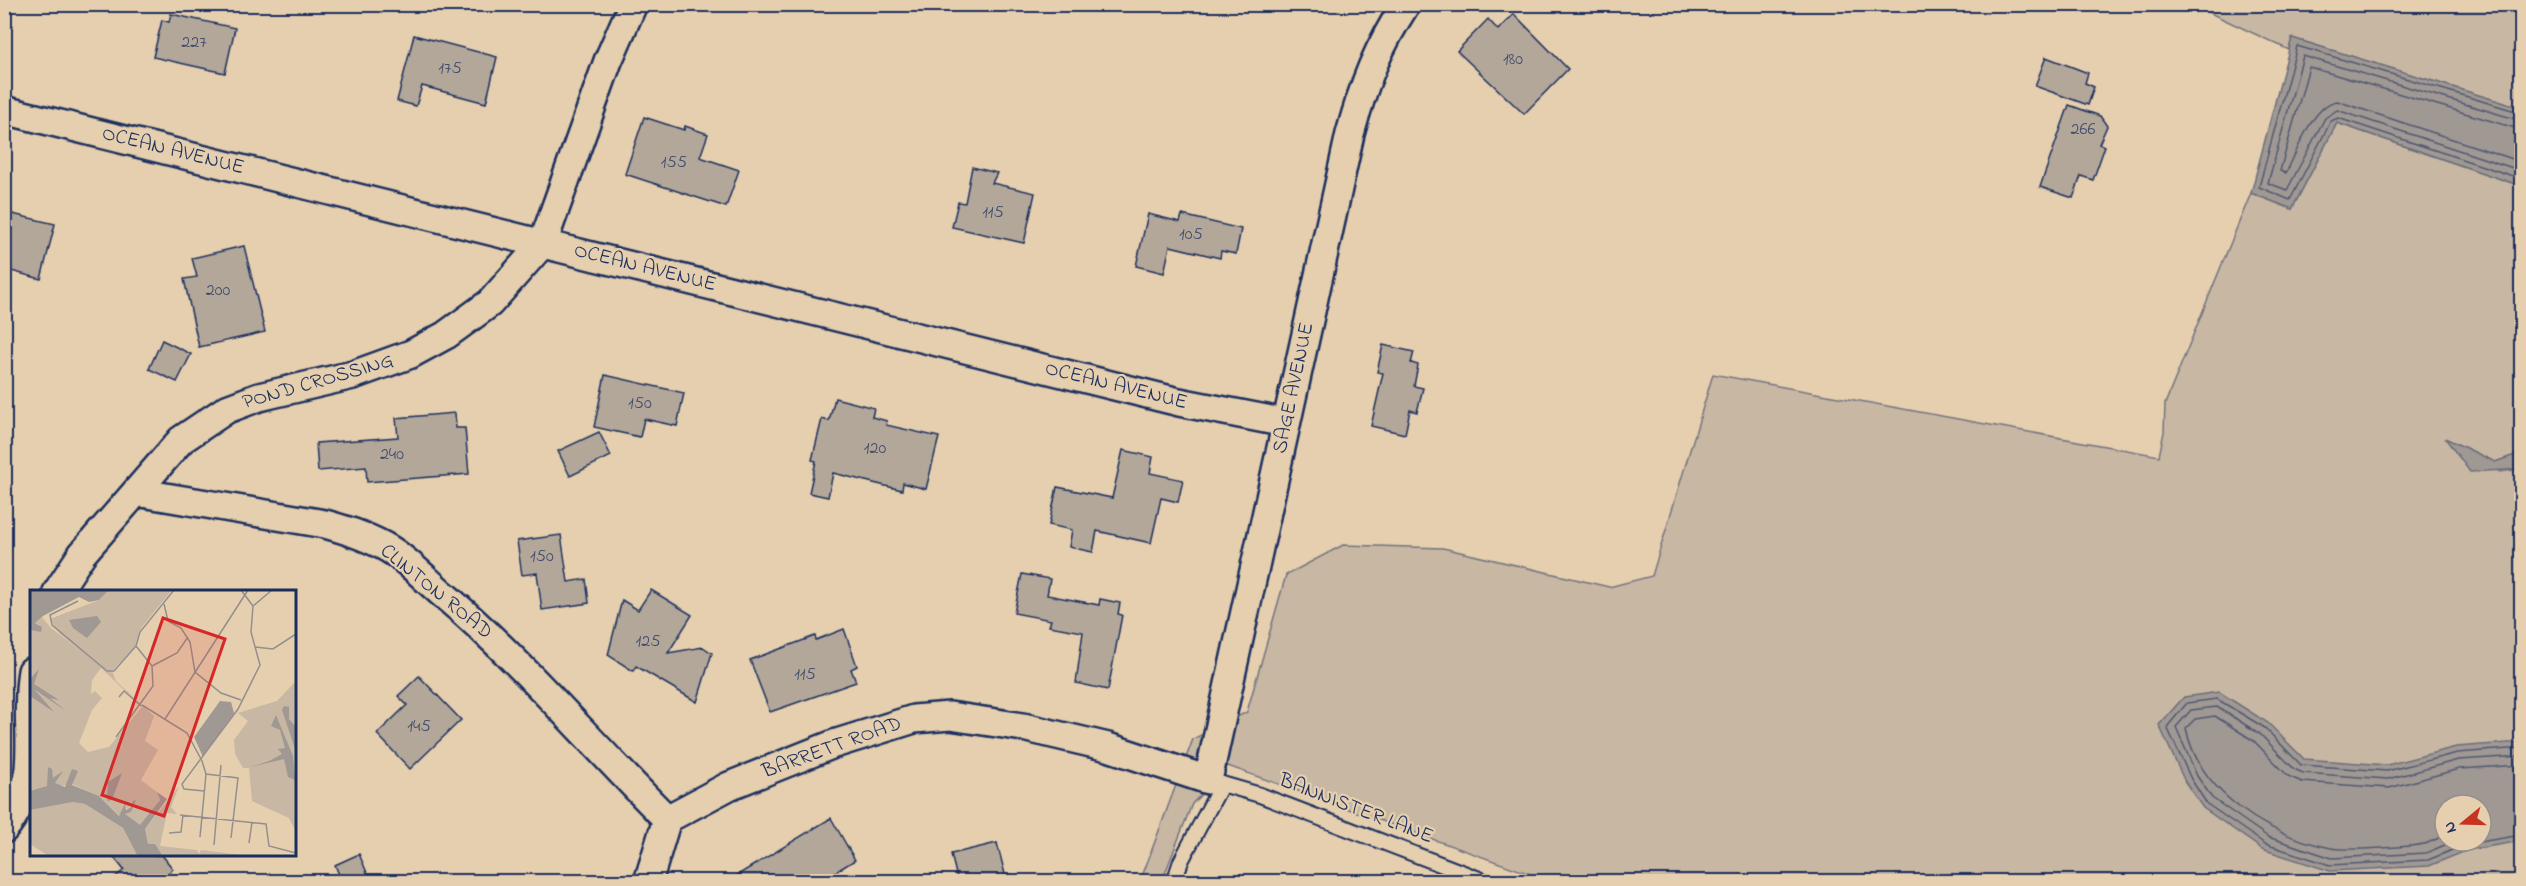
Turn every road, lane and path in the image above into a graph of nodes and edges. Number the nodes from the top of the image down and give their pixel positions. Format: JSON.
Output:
{"nodes":[{"id":1,"x":633,"y":4,"type":"edge"},
{"id":2,"x":1406,"y":4,"type":"edge"},
{"id":3,"x":4,"y":110,"type":"edge"},
{"id":4,"x":543,"y":243,"type":"junction"},
{"id":5,"x":1286,"y":423,"type":"junction"},
{"id":6,"x":136,"y":492,"type":"junction"},
{"id":7,"x":58,"y":590,"type":"edge"},
{"id":8,"x":30,"y":773,"type":"edge"},
{"id":9,"x":1215,"y":782,"type":"junction"},
{"id":10,"x":667,"y":819,"type":"junction"},
{"id":11,"x":4,"y":829,"type":"edge"},
{"id":12,"x":648,"y":882,"type":"edge"},
{"id":13,"x":1174,"y":882,"type":"edge"},
{"id":14,"x":1487,"y":882,"type":"edge"}],
"edges":[{"from":1,"to":4,"type":"street","name":"POND CROSSING"},
{"from":2,"to":5,"type":"street","name":"SAGE AVENUE"},
{"from":3,"to":4,"type":"street","name":"OCEAN AVENUE"},
{"from":4,"to":5,"type":"street","name":"OCEAN AVENUE"},
{"from":4,"to":6,"type":"street","name":"POND CROSSING"},
{"from":5,"to":9,"type":"street","name":"SAGE AVENUE"},
{"from":6,"to":7,"type":"street","name":"POND CROSSING"},
{"from":6,"to":10,"type":"street","name":"CLINTON ROAD"},
{"from":8,"to":11,"type":"street"},
{"from":9,"to":10,"type":"street","name":"BARRETT ROAD"},
{"from":9,"to":13,"type":"lane"},
{"from":9,"to":14,"type":"lane","name":"BANNISTER LANE"},
{"from":10,"to":12,"type":"street"}]}
